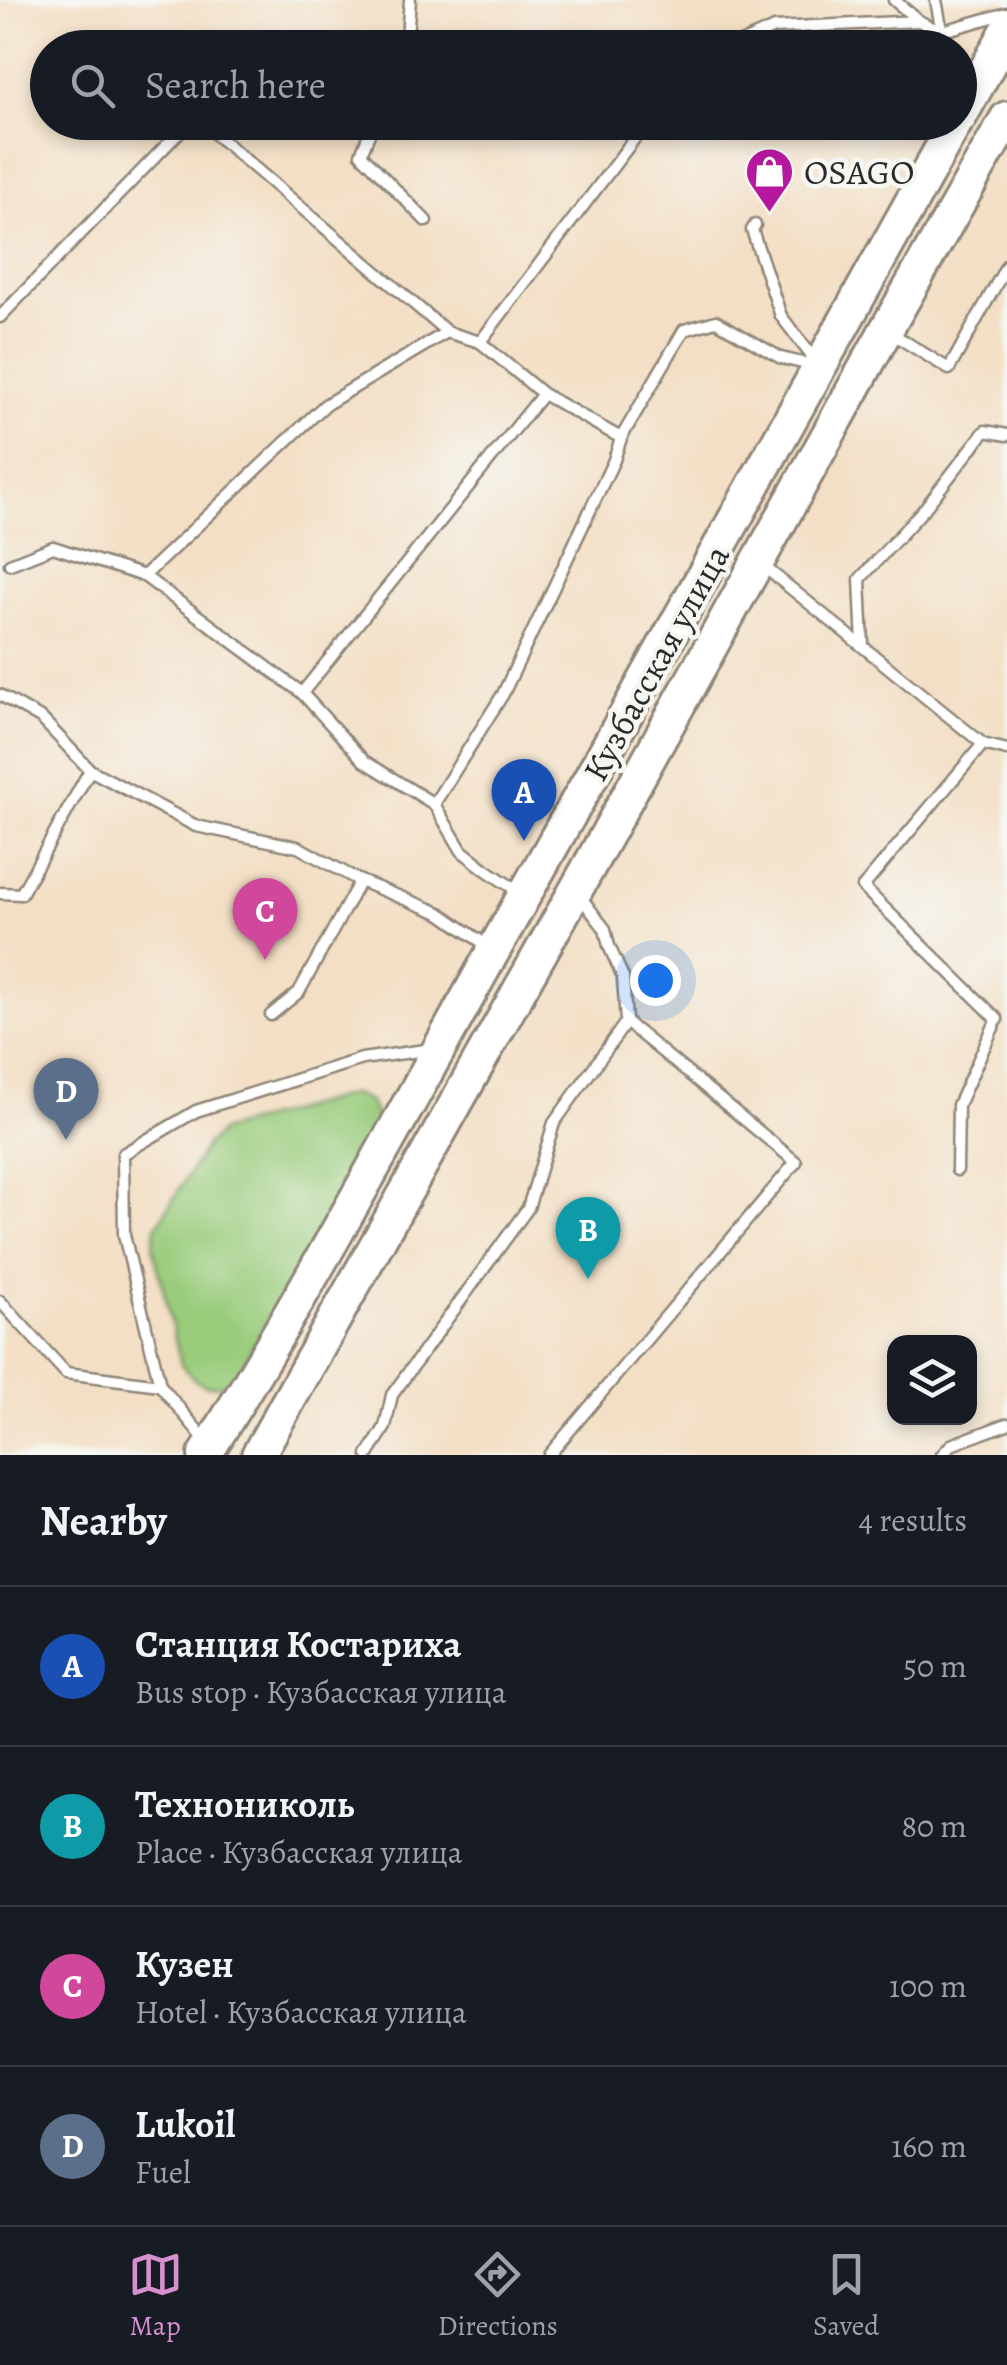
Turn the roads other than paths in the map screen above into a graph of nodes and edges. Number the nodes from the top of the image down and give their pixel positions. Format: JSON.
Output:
{"nodes":[{"id":1,"x":410,"y":0,"type":"edge"},
{"id":2,"x":894,"y":0,"type":"edge"},
{"id":3,"x":936,"y":0,"type":"edge"},
{"id":4,"x":1007,"y":13,"type":"edge"},
{"id":5,"x":919,"y":22,"type":"junction"},
{"id":6,"x":408,"y":30,"type":"edge"},
{"id":7,"x":770,"y":30,"type":"edge"},
{"id":8,"x":937,"y":30,"type":"edge"},
{"id":9,"x":942,"y":30,"type":"edge"},
{"id":10,"x":949,"y":30,"type":"edge"},
{"id":11,"x":1007,"y":31,"type":"edge"},
{"id":12,"x":977,"y":85,"type":"edge"},
{"id":13,"x":1007,"y":118,"type":"edge"},
{"id":14,"x":172,"y":140,"type":"edge"},
{"id":15,"x":222,"y":140,"type":"edge"},
{"id":16,"x":367,"y":140,"type":"edge"},
{"id":17,"x":634,"y":140,"type":"edge"},
{"id":18,"x":947,"y":140,"type":"edge"},
{"id":19,"x":426,"y":221,"type":"dead end"},
{"id":20,"x":755,"y":225,"type":"dead end"},
{"id":21,"x":1007,"y":265,"type":"edge"},
{"id":22,"x":0,"y":317,"type":"edge"},
{"id":23,"x":886,"y":330,"type":"junction"},
{"id":24,"x":448,"y":332,"type":"junction"},
{"id":25,"x":480,"y":342,"type":"junction"},
{"id":26,"x":820,"y":368,"type":"junction"},
{"id":27,"x":543,"y":394,"type":"junction"},
{"id":28,"x":1007,"y":435,"type":"edge"},
{"id":29,"x":622,"y":438,"type":"junction"},
{"id":30,"x":758,"y":561,"type":"junction"},
{"id":31,"x":10,"y":564,"type":"dead end"},
{"id":32,"x":144,"y":576,"type":"junction"},
{"id":33,"x":863,"y":646,"type":"junction"},
{"id":34,"x":302,"y":693,"type":"junction"},
{"id":35,"x":0,"y":695,"type":"edge"},
{"id":36,"x":983,"y":744,"type":"junction"},
{"id":37,"x":1007,"y":750,"type":"edge"},
{"id":38,"x":90,"y":770,"type":"junction"},
{"id":39,"x":434,"y":804,"type":"junction"},
{"id":40,"x":360,"y":881,"type":"junction"},
{"id":41,"x":576,"y":891,"type":"junction"},
{"id":42,"x":0,"y":893,"type":"edge"},
{"id":43,"x":523,"y":895,"type":"junction"},
{"id":44,"x":494,"y":950,"type":"junction"},
{"id":45,"x":271,"y":1015,"type":"dead end"},
{"id":46,"x":626,"y":1022,"type":"junction"},
{"id":47,"x":438,"y":1048,"type":"junction"},
{"id":48,"x":957,"y":1170,"type":"dead end"},
{"id":49,"x":0,"y":1301,"type":"edge"},
{"id":50,"x":160,"y":1386,"type":"junction"},
{"id":51,"x":1007,"y":1424,"type":"edge"},
{"id":52,"x":207,"y":1450,"type":"edge"},
{"id":53,"x":373,"y":1454,"type":"edge"},
{"id":54,"x":258,"y":1455,"type":"edge"},
{"id":55,"x":549,"y":1455,"type":"edge"},
{"id":56,"x":942,"y":1455,"type":"edge"}],
"edges":[{"from":1,"to":6,"type":"lane"},
{"from":2,"to":5,"type":"lane"},
{"from":3,"to":9,"type":"lane"},
{"from":4,"to":10,"type":"lane"},
{"from":5,"to":7,"type":"lane"},
{"from":5,"to":8,"type":"lane"},
{"from":11,"to":12,"type":"main road","name":"Кузбасская улица"},
{"from":13,"to":23,"type":"main road","name":"Кузбасская улица"},
{"from":14,"to":22,"type":"lane"},
{"from":15,"to":24,"type":"lane"},
{"from":16,"to":19,"type":"lane"},
{"from":17,"to":25,"type":"lane"},
{"from":18,"to":26,"type":"main road","name":"Кузбасская улица"},
{"from":20,"to":26,"type":"lane"},
{"from":21,"to":23,"type":"lane"},
{"from":23,"to":30,"type":"main road","name":"Кузбасская улица"},
{"from":24,"to":25,"type":"lane"},
{"from":24,"to":32,"type":"lane"},
{"from":25,"to":27,"type":"lane"},
{"from":26,"to":29,"type":"lane"},
{"from":26,"to":43,"type":"main road","name":"Кузбасская улица"},
{"from":27,"to":29,"type":"lane"},
{"from":27,"to":34,"type":"lane"},
{"from":28,"to":33,"type":"lane"},
{"from":29,"to":39,"type":"lane"},
{"from":30,"to":33,"type":"lane"},
{"from":30,"to":41,"type":"main road","name":"Кузбасская улица"},
{"from":31,"to":32,"type":"lane"},
{"from":32,"to":34,"type":"lane"},
{"from":33,"to":36,"type":"lane"},
{"from":34,"to":39,"type":"lane"},
{"from":35,"to":38,"type":"lane"},
{"from":36,"to":37,"type":"lane"},
{"from":36,"to":48,"type":"lane"},
{"from":38,"to":40,"type":"lane"},
{"from":38,"to":42,"type":"lane"},
{"from":39,"to":43,"type":"lane"},
{"from":40,"to":44,"type":"lane"},
{"from":40,"to":45,"type":"lane"},
{"from":41,"to":46,"type":"lane"},
{"from":41,"to":54,"type":"main road","name":"Кузбасская улица"},
{"from":43,"to":44,"type":"main road","name":"Кузбасская улица"},
{"from":44,"to":47,"type":"main road","name":"Кузбасская улица"},
{"from":46,"to":53,"type":"lane"},
{"from":46,"to":55,"type":"lane"},
{"from":47,"to":50,"type":"lane"},
{"from":47,"to":52,"type":"main road","name":"Кузбасская улица"},
{"from":49,"to":50,"type":"lane"},
{"from":50,"to":52,"type":"lane"},
{"from":51,"to":56,"type":"lane"}]}
